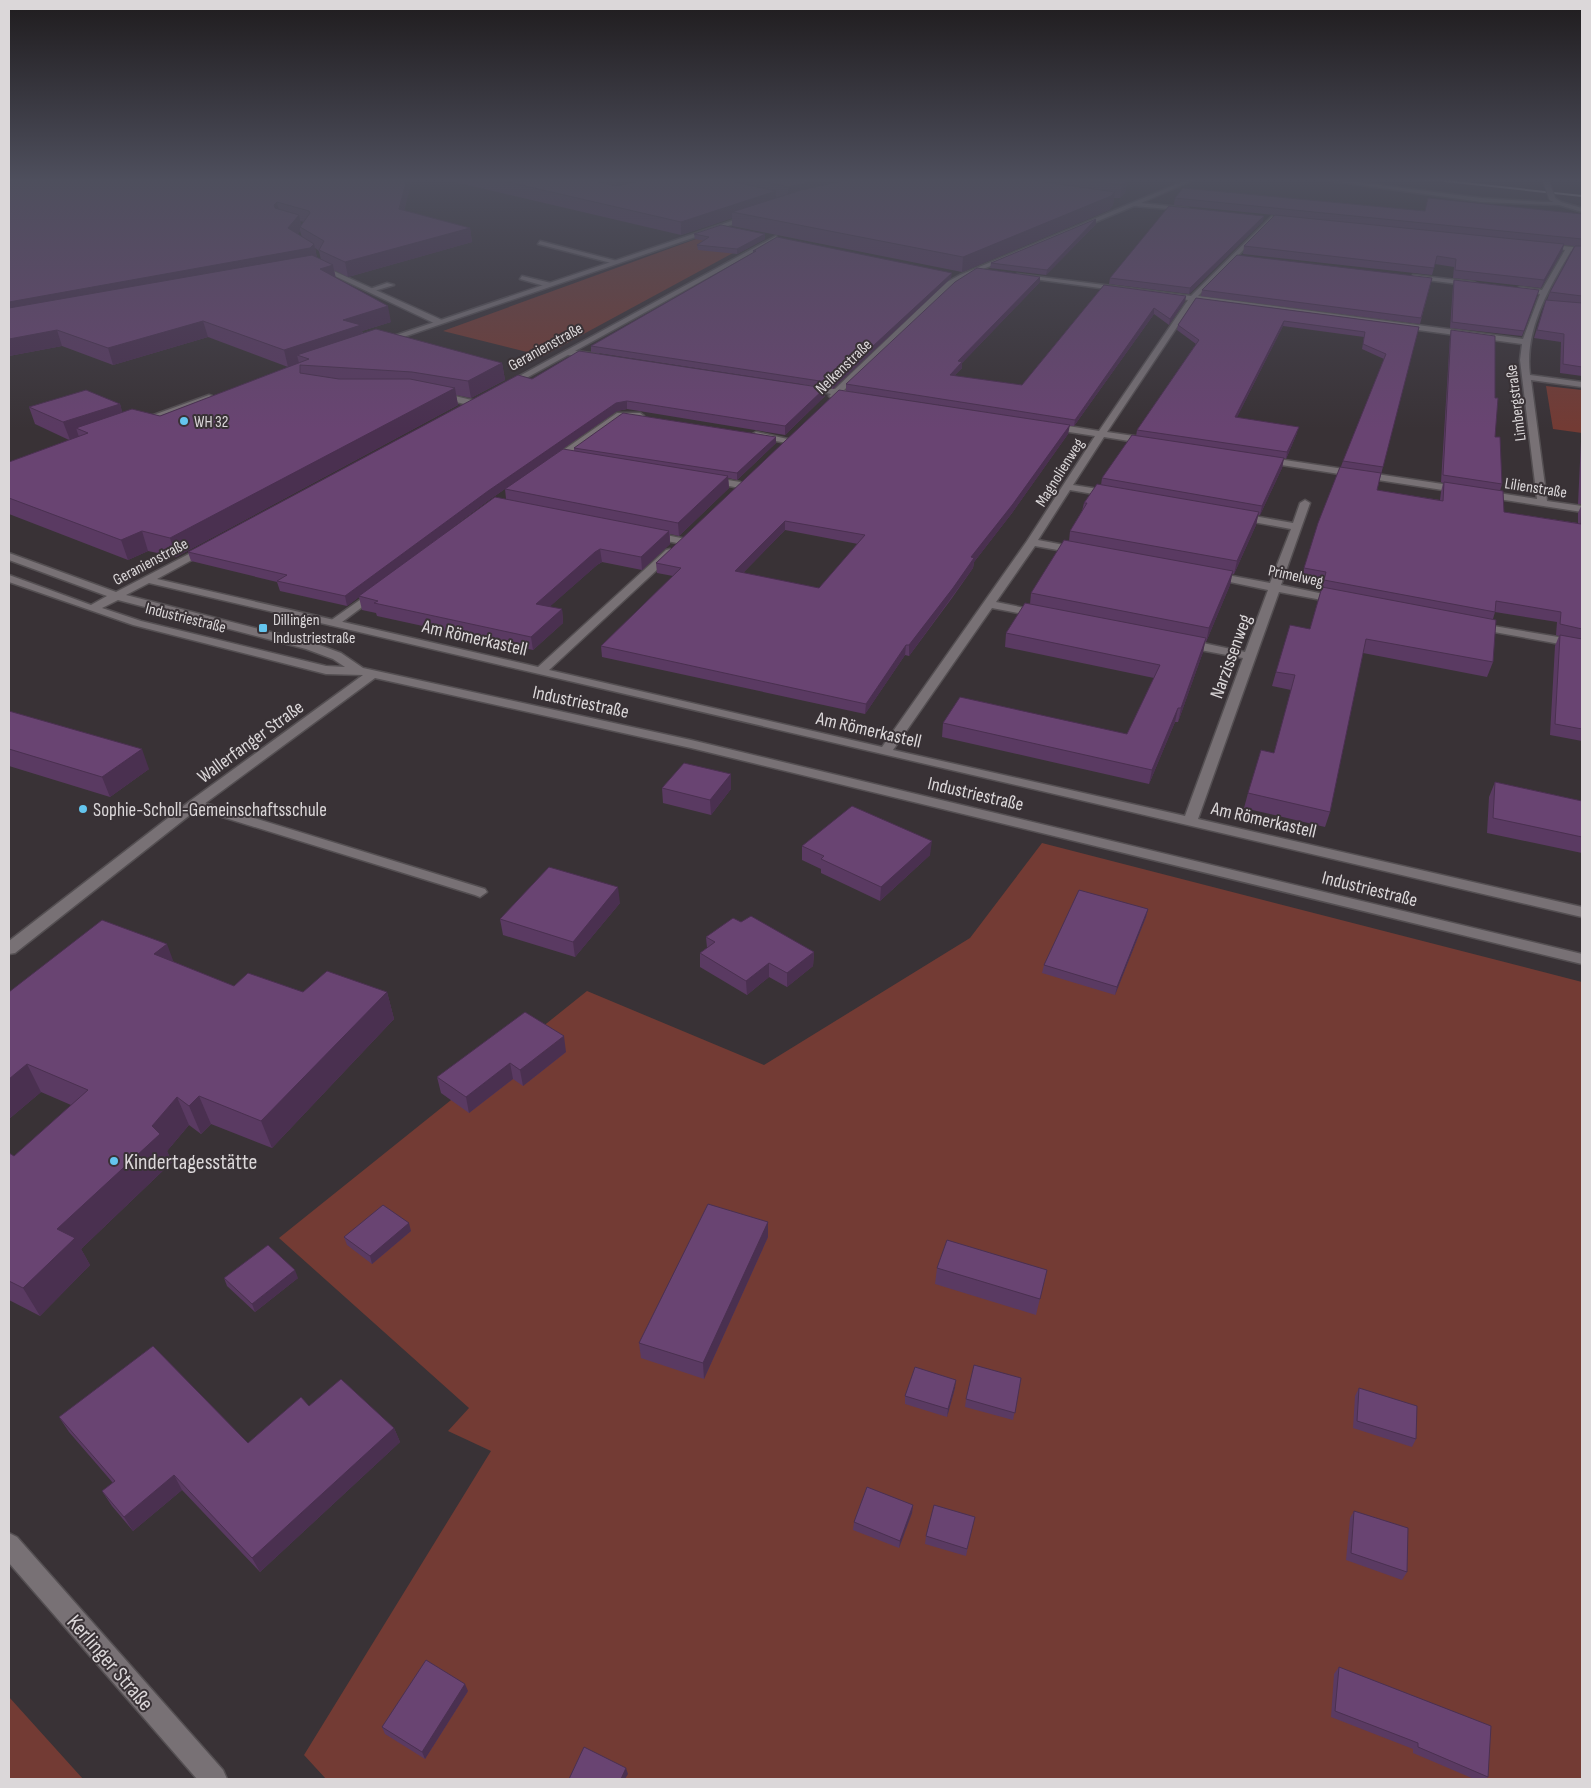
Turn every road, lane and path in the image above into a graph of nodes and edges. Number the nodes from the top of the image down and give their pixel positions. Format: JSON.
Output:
{"nodes":[{"id":1,"x":318,"y":262,"type":"edge"},
{"id":2,"x":614,"y":262,"type":"edge"},
{"id":3,"x":731,"y":262,"type":"edge"},
{"id":4,"x":992,"y":262,"type":"edge"},
{"id":5,"x":1231,"y":262,"type":"edge"},
{"id":6,"x":1560,"y":262,"type":"edge"},
{"id":7,"x":976,"y":269,"type":"junction"},
{"id":8,"x":996,"y":272,"type":"edge"},
{"id":9,"x":1006,"y":273,"type":"edge"},
{"id":10,"x":1407,"y":276,"type":"edge"},
{"id":11,"x":522,"y":278,"type":"dead end"},
{"id":12,"x":390,"y":285,"type":"dead end"},
{"id":13,"x":548,"y":285,"type":"junction"},
{"id":14,"x":1485,"y":285,"type":"edge"},
{"id":15,"x":1514,"y":288,"type":"edge"},
{"id":16,"x":371,"y":290,"type":"junction"},
{"id":17,"x":1544,"y":292,"type":"junction"},
{"id":18,"x":1194,"y":296,"type":"junction"},
{"id":19,"x":439,"y":322,"type":"junction"},
{"id":20,"x":1526,"y":342,"type":"junction"},
{"id":21,"x":366,"y":346,"type":"edge"},
{"id":22,"x":566,"y":352,"type":"junction"},
{"id":23,"x":605,"y":358,"type":"edge"},
{"id":24,"x":1528,"y":377,"type":"junction"},
{"id":25,"x":1582,"y":384,"type":"edge"},
{"id":26,"x":798,"y":386,"type":"edge"},
{"id":27,"x":498,"y":389,"type":"edge"},
{"id":28,"x":837,"y":392,"type":"junction"},
{"id":29,"x":432,"y":394,"type":"edge"},
{"id":30,"x":216,"y":396,"type":"edge"},
{"id":31,"x":866,"y":397,"type":"edge"},
{"id":32,"x":823,"y":406,"type":"edge"},
{"id":33,"x":456,"y":413,"type":"edge"},
{"id":34,"x":646,"y":417,"type":"edge"},
{"id":35,"x":131,"y":424,"type":"edge"},
{"id":36,"x":1042,"y":424,"type":"edge"},
{"id":37,"x":794,"y":433,"type":"edge"},
{"id":38,"x":749,"y":434,"type":"edge"},
{"id":39,"x":1101,"y":434,"type":"junction"},
{"id":40,"x":1159,"y":443,"type":"edge"},
{"id":41,"x":561,"y":456,"type":"junction"},
{"id":42,"x":1255,"y":458,"type":"edge"},
{"id":43,"x":580,"y":459,"type":"edge"},
{"id":44,"x":546,"y":466,"type":"edge"},
{"id":45,"x":703,"y":479,"type":"edge"},
{"id":46,"x":740,"y":485,"type":"edge"},
{"id":47,"x":1068,"y":487,"type":"junction"},
{"id":48,"x":1125,"y":497,"type":"edge"},
{"id":49,"x":1304,"y":503,"type":"dead end"},
{"id":50,"x":1542,"y":503,"type":"junction"},
{"id":51,"x":1582,"y":509,"type":"edge"},
{"id":52,"x":1230,"y":515,"type":"edge"},
{"id":53,"x":1297,"y":527,"type":"junction"},
{"id":54,"x":644,"y":534,"type":"edge"},
{"id":55,"x":219,"y":542,"type":"edge"},
{"id":56,"x":1032,"y":542,"type":"junction"},
{"id":57,"x":1089,"y":552,"type":"edge"},
{"id":58,"x":9,"y":556,"type":"edge"},
{"id":59,"x":1201,"y":573,"type":"edge"},
{"id":60,"x":9,"y":578,"type":"edge"},
{"id":61,"x":149,"y":580,"type":"junction"},
{"id":62,"x":390,"y":581,"type":"edge"},
{"id":63,"x":1275,"y":588,"type":"junction"},
{"id":64,"x":117,"y":596,"type":"junction"},
{"id":65,"x":1345,"y":602,"type":"edge"},
{"id":66,"x":989,"y":604,"type":"junction"},
{"id":67,"x":92,"y":610,"type":"junction"},
{"id":68,"x":1047,"y":616,"type":"edge"},
{"id":69,"x":334,"y":623,"type":"junction"},
{"id":70,"x":1468,"y":624,"type":"edge"},
{"id":71,"x":1172,"y":641,"type":"edge"},
{"id":72,"x":1582,"y":645,"type":"edge"},
{"id":73,"x":1249,"y":656,"type":"junction"},
{"id":74,"x":541,"y":671,"type":"junction"},
{"id":75,"x":365,"y":673,"type":"junction"},
{"id":76,"x":885,"y":752,"type":"junction"},
{"id":77,"x":195,"y":804,"type":"junction"},
{"id":78,"x":1190,"y":822,"type":"junction"},
{"id":79,"x":480,"y":892,"type":"dead end"},
{"id":80,"x":1582,"y":912,"type":"edge"},
{"id":81,"x":9,"y":949,"type":"edge"},
{"id":82,"x":1582,"y":959,"type":"edge"},
{"id":83,"x":9,"y":1545,"type":"edge"},
{"id":84,"x":214,"y":1779,"type":"edge"}],
"edges":[{"from":1,"to":16,"type":"street"},
{"from":2,"to":13,"type":"street"},
{"from":3,"to":22,"type":"street","name":"Geranienstraße"},
{"from":4,"to":7,"type":"street","name":"Nelkenstraße"},
{"from":5,"to":18,"type":"street","name":"Magnolienweg"},
{"from":6,"to":17,"type":"street","name":"Limbergstraße"},
{"from":7,"to":8,"type":"street"},
{"from":7,"to":28,"type":"street","name":"Nelkenstraße"},
{"from":9,"to":18,"type":"street"},
{"from":10,"to":14,"type":"street"},
{"from":11,"to":13,"type":"street"},
{"from":12,"to":16,"type":"street"},
{"from":13,"to":19,"type":"street"},
{"from":15,"to":17,"type":"street"},
{"from":16,"to":19,"type":"street"},
{"from":17,"to":20,"type":"street","name":"Limbergstraße"},
{"from":18,"to":20,"type":"street"},
{"from":18,"to":39,"type":"street","name":"Magnolienweg"},
{"from":19,"to":21,"type":"street"},
{"from":20,"to":24,"type":"street","name":"Limbergstraße"},
{"from":22,"to":23,"type":"street"},
{"from":22,"to":27,"type":"street","name":"Geranienstraße"},
{"from":24,"to":25,"type":"street"},
{"from":24,"to":50,"type":"street","name":"Limbergstraße"},
{"from":26,"to":28,"type":"street"},
{"from":28,"to":31,"type":"street"},
{"from":28,"to":32,"type":"street","name":"Nelkenstraße"},
{"from":29,"to":33,"type":"street"},
{"from":30,"to":35,"type":"street"},
{"from":34,"to":41,"type":"street"},
{"from":36,"to":39,"type":"street"},
{"from":37,"to":38,"type":"street"},
{"from":39,"to":40,"type":"street"},
{"from":39,"to":47,"type":"street","name":"Magnolienweg"},
{"from":41,"to":43,"type":"street"},
{"from":41,"to":44,"type":"street"},
{"from":42,"to":50,"type":"street","name":"Lilienstraße"},
{"from":45,"to":46,"type":"street"},
{"from":47,"to":48,"type":"street"},
{"from":47,"to":56,"type":"street","name":"Magnolienweg"},
{"from":49,"to":53,"type":"street","name":"Narzissenweg"},
{"from":50,"to":51,"type":"street","name":"Lilienstraße"},
{"from":52,"to":53,"type":"street"},
{"from":53,"to":63,"type":"street","name":"Narzissenweg"},
{"from":54,"to":74,"type":"street"},
{"from":55,"to":61,"type":"street","name":"Geranienstraße"},
{"from":56,"to":57,"type":"street"},
{"from":56,"to":66,"type":"street","name":"Magnolienweg"},
{"from":58,"to":64,"type":"street","name":"Industriestraße"},
{"from":59,"to":63,"type":"street","name":"Primelweg"},
{"from":60,"to":67,"type":"street","name":"Industriestraße"},
{"from":61,"to":64,"type":"street","name":"Geranienstraße"},
{"from":61,"to":69,"type":"street","name":"Am Römerkastell"},
{"from":62,"to":69,"type":"street"},
{"from":63,"to":65,"type":"street","name":"Primelweg"},
{"from":63,"to":73,"type":"street","name":"Narzissenweg"},
{"from":64,"to":67,"type":"street","name":"Geranienstraße"},
{"from":64,"to":75,"type":"street","name":"Industriestraße"},
{"from":66,"to":68,"type":"street"},
{"from":66,"to":76,"type":"street","name":"Magnolienweg"},
{"from":67,"to":75,"type":"street","name":"Industriestraße"},
{"from":69,"to":74,"type":"street","name":"Am Römerkastell"},
{"from":70,"to":72,"type":"street"},
{"from":71,"to":73,"type":"street"},
{"from":73,"to":78,"type":"street","name":"Narzissenweg"},
{"from":74,"to":76,"type":"street","name":"Am Römerkastell"},
{"from":75,"to":77,"type":"street","name":"Wallerfanger Straße"},
{"from":75,"to":82,"type":"street","name":"Industriestraße"},
{"from":76,"to":78,"type":"street","name":"Am Römerkastell"},
{"from":77,"to":79,"type":"street"},
{"from":77,"to":81,"type":"street","name":"Wallerfanger Straße"},
{"from":78,"to":80,"type":"street","name":"Am Römerkastell"},
{"from":83,"to":84,"type":"street","name":"Kerlinger Straße"}]}
